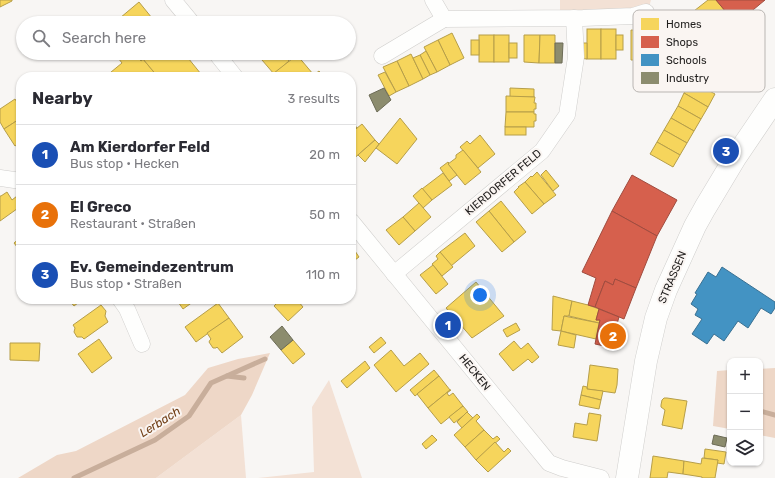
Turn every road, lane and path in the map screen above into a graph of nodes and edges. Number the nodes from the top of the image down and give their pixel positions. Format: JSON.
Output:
{"nodes":[{"id":1,"x":173,"y":0,"type":"edge"},
{"id":2,"x":433,"y":0,"type":"edge"},
{"id":3,"x":186,"y":16,"type":"edge"},
{"id":4,"x":633,"y":16,"type":"edge"},
{"id":5,"x":574,"y":18,"type":"junction"},
{"id":6,"x":444,"y":19,"type":"junction"},
{"id":7,"x":382,"y":56,"type":"dead end"},
{"id":8,"x":222,"y":60,"type":"edge"},
{"id":9,"x":231,"y":72,"type":"edge"},
{"id":10,"x":775,"y":99,"type":"edge"},
{"id":11,"x":0,"y":178,"type":"edge"},
{"id":12,"x":16,"y":180,"type":"edge"},
{"id":13,"x":356,"y":227,"type":"edge"},
{"id":14,"x":394,"y":274,"type":"junction"},
{"id":15,"x":124,"y":304,"type":"edge"},
{"id":16,"x":142,"y":344,"type":"dead end"},
{"id":17,"x":601,"y":478,"type":"edge"},
{"id":18,"x":627,"y":478,"type":"edge"}],
"edges":[{"from":1,"to":3,"type":"street"},
{"from":2,"to":6,"type":"street"},
{"from":4,"to":5,"type":"street"},
{"from":5,"to":6,"type":"street"},
{"from":5,"to":14,"type":"street","name":"KIERDORFER FELD"},
{"from":6,"to":7,"type":"street"},
{"from":8,"to":9,"type":"street"},
{"from":10,"to":18,"type":"main road","name":"STRASSEN"},
{"from":11,"to":12,"type":"street"},
{"from":13,"to":14,"type":"street","name":"HECKEN"},
{"from":14,"to":17,"type":"street","name":"HECKEN"},
{"from":15,"to":16,"type":"street"}]}
